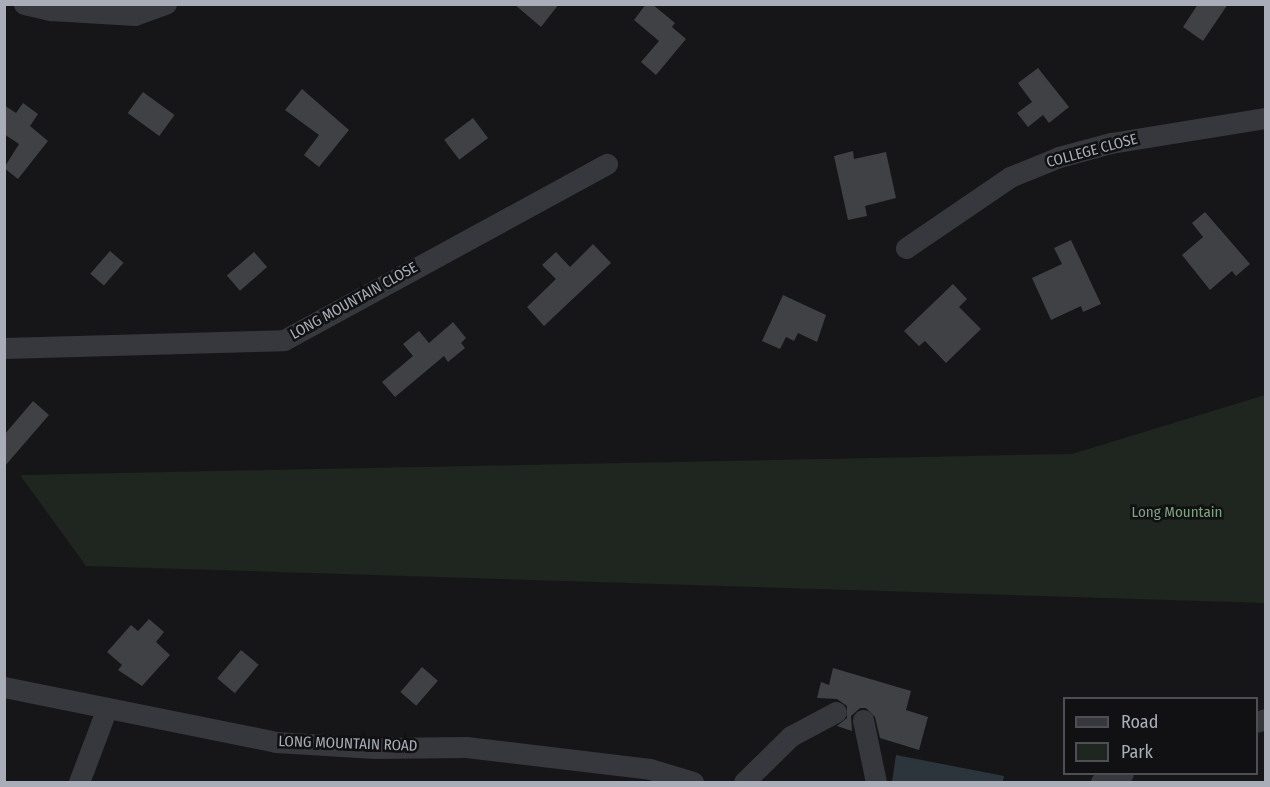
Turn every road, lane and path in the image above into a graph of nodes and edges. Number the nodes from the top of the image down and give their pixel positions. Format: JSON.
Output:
{"nodes":[{"id":1,"x":24,"y":4,"type":"edge"},
{"id":2,"x":166,"y":4,"type":"edge"},
{"id":3,"x":1266,"y":118,"type":"edge"},
{"id":4,"x":607,"y":164,"type":"dead end"},
{"id":5,"x":906,"y":248,"type":"dead end"},
{"id":6,"x":4,"y":348,"type":"edge"},
{"id":7,"x":4,"y":687,"type":"edge"},
{"id":8,"x":107,"y":708,"type":"junction"},
{"id":9,"x":836,"y":712,"type":"dead end"},
{"id":10,"x":863,"y":720,"type":"dead end"},
{"id":11,"x":1121,"y":775,"type":"edge"},
{"id":12,"x":79,"y":783,"type":"edge"},
{"id":13,"x":693,"y":783,"type":"edge"},
{"id":14,"x":744,"y":783,"type":"edge"},
{"id":15,"x":876,"y":783,"type":"edge"},
{"id":16,"x":1101,"y":783,"type":"edge"}],
"edges":[{"from":1,"to":2,"type":"street"},
{"from":3,"to":5,"type":"street","name":"COLLEGE CLOSE"},
{"from":4,"to":6,"type":"street","name":"LONG MOUNTAIN CLOSE"},
{"from":7,"to":8,"type":"street","name":"LONG MOUNTAIN ROAD"},
{"from":8,"to":12,"type":"street"},
{"from":8,"to":13,"type":"street","name":"LONG MOUNTAIN ROAD"},
{"from":9,"to":14,"type":"street"},
{"from":10,"to":15,"type":"street"},
{"from":11,"to":16,"type":"street"}]}
